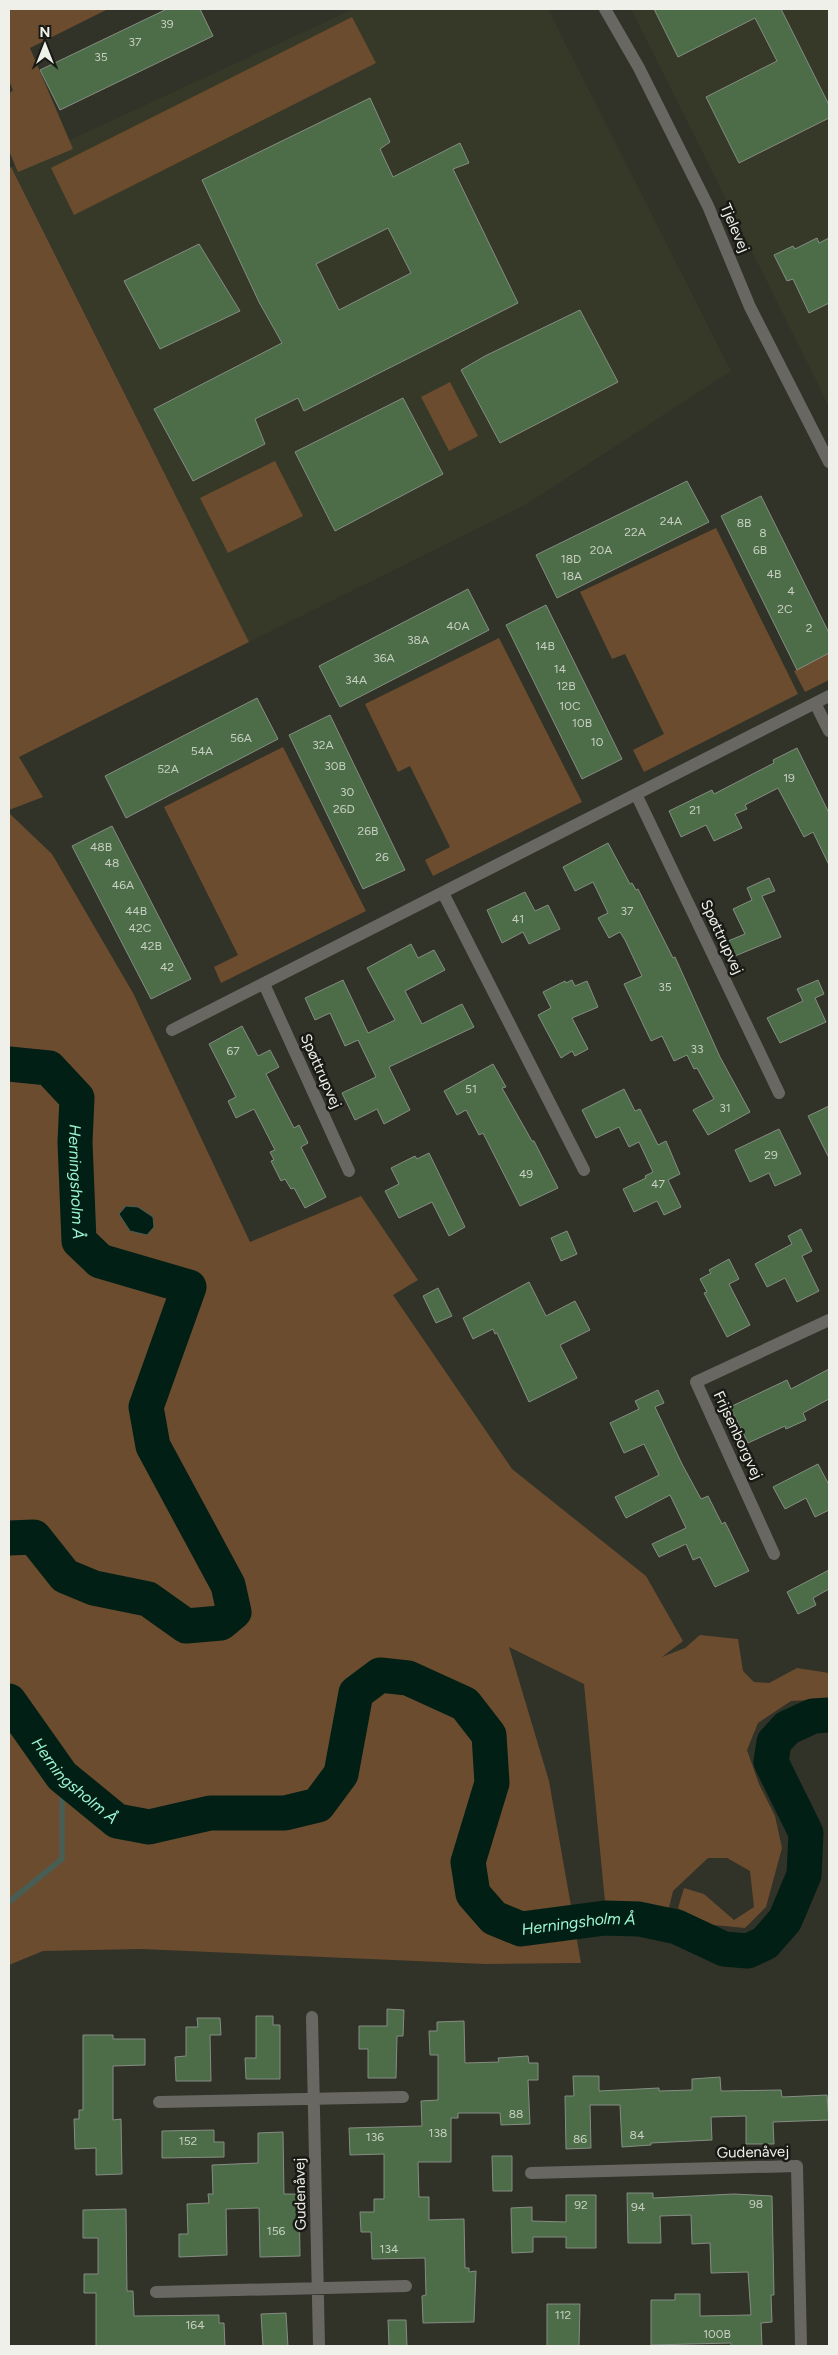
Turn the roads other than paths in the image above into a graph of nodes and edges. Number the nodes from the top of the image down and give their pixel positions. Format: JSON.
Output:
{"nodes":[{"id":1,"x":605,"y":9,"type":"edge"},
{"id":2,"x":829,"y":462,"type":"edge"},
{"id":3,"x":829,"y":696,"type":"edge"},
{"id":4,"x":815,"y":703,"type":"junction"},
{"id":5,"x":829,"y":731,"type":"edge"},
{"id":6,"x":636,"y":794,"type":"junction"},
{"id":7,"x":443,"y":893,"type":"junction"},
{"id":8,"x":264,"y":984,"type":"junction"},
{"id":9,"x":172,"y":1030,"type":"dead end"},
{"id":10,"x":778,"y":1093,"type":"dead end"},
{"id":11,"x":584,"y":1170,"type":"dead end"},
{"id":12,"x":349,"y":1171,"type":"dead end"},
{"id":13,"x":829,"y":1320,"type":"edge"},
{"id":14,"x":774,"y":1554,"type":"dead end"},
{"id":15,"x":312,"y":2017,"type":"dead end"},
{"id":16,"x":403,"y":2097,"type":"dead end"},
{"id":17,"x":314,"y":2099,"type":"junction"},
{"id":18,"x":159,"y":2102,"type":"dead end"},
{"id":19,"x":531,"y":2173,"type":"dead end"},
{"id":20,"x":406,"y":2286,"type":"dead end"},
{"id":21,"x":318,"y":2288,"type":"junction"},
{"id":22,"x":156,"y":2292,"type":"dead end"},
{"id":23,"x":320,"y":2346,"type":"edge"},
{"id":24,"x":801,"y":2346,"type":"edge"}],
"edges":[{"from":1,"to":2,"type":"street","name":"Tjelevej"},
{"from":3,"to":4,"type":"street"},
{"from":4,"to":5,"type":"street"},
{"from":4,"to":6,"type":"street"},
{"from":6,"to":7,"type":"street"},
{"from":6,"to":10,"type":"street","name":"Spøttrupvej"},
{"from":7,"to":8,"type":"street"},
{"from":7,"to":11,"type":"street"},
{"from":8,"to":9,"type":"street"},
{"from":8,"to":12,"type":"street","name":"Spøttrupvej"},
{"from":13,"to":14,"type":"street","name":"Frijsenborgvej"},
{"from":15,"to":17,"type":"street","name":"Gudenåvej"},
{"from":16,"to":17,"type":"street"},
{"from":17,"to":18,"type":"street"},
{"from":17,"to":21,"type":"street","name":"Gudenåvej"},
{"from":19,"to":24,"type":"street","name":"Gudenåvej"},
{"from":20,"to":21,"type":"street"},
{"from":21,"to":22,"type":"street"},
{"from":21,"to":23,"type":"street","name":"Gudenåvej"}]}
